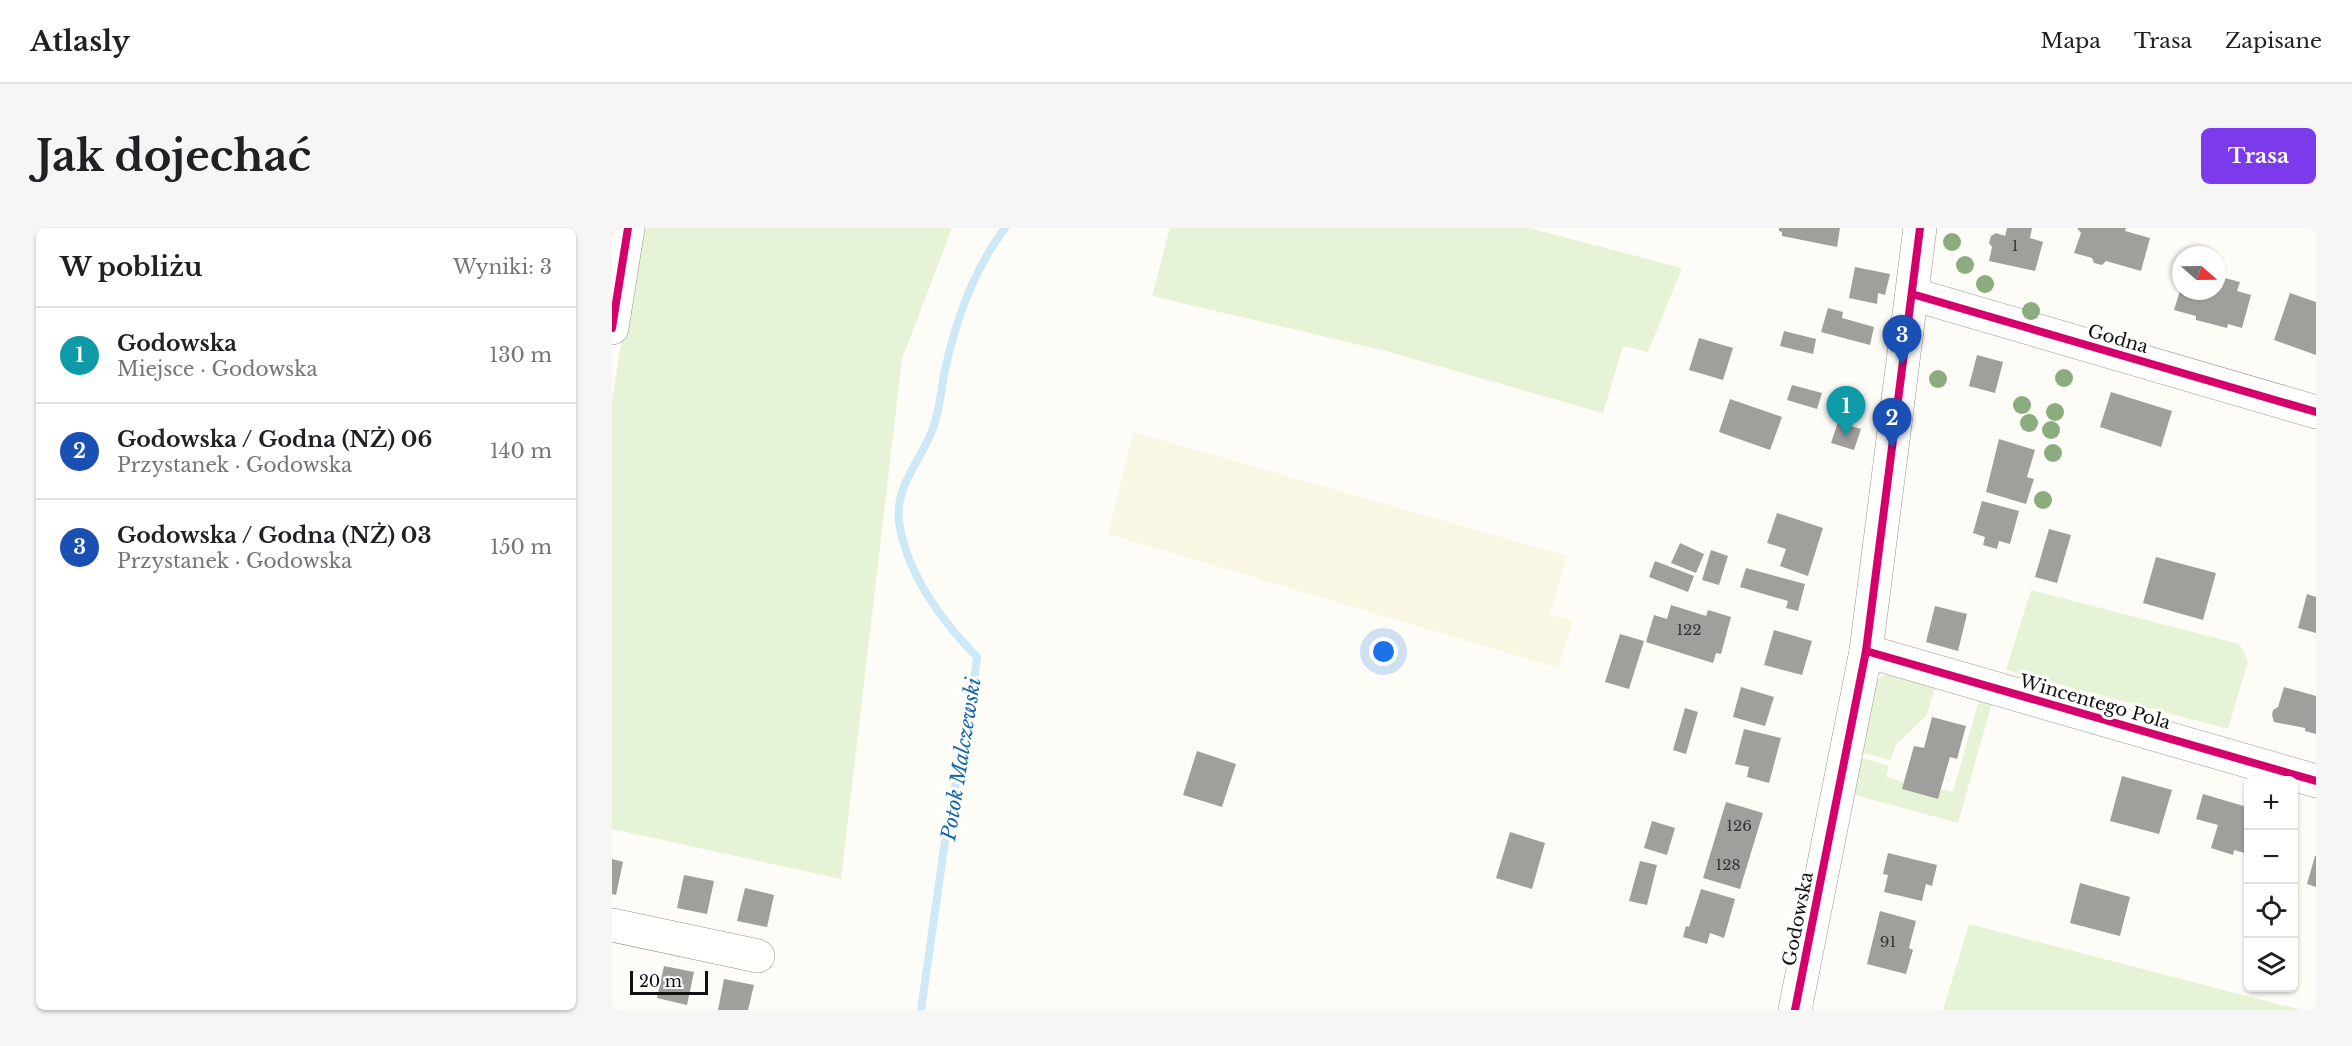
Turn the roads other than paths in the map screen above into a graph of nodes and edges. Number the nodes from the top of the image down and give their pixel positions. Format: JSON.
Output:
{"nodes":[{"id":1,"x":628,"y":228,"type":"edge"},
{"id":2,"x":1920,"y":228,"type":"edge"},
{"id":3,"x":1912,"y":294,"type":"junction"},
{"id":4,"x":612,"y":328,"type":"edge"},
{"id":5,"x":2316,"y":412,"type":"edge"},
{"id":6,"x":1866,"y":651,"type":"junction"},
{"id":7,"x":2316,"y":781,"type":"edge"},
{"id":8,"x":612,"y":925,"type":"edge"},
{"id":9,"x":758,"y":956,"type":"dead end"},
{"id":10,"x":1795,"y":1010,"type":"edge"}],
"edges":[{"from":1,"to":4,"type":"street"},
{"from":2,"to":3,"type":"street","name":"Godowska"},
{"from":3,"to":5,"type":"street","name":"Godna"},
{"from":3,"to":6,"type":"street","name":"Godowska"},
{"from":6,"to":7,"type":"street","name":"Wincentego Pola"},
{"from":6,"to":10,"type":"street","name":"Godowska"},
{"from":8,"to":9,"type":"street"}]}
